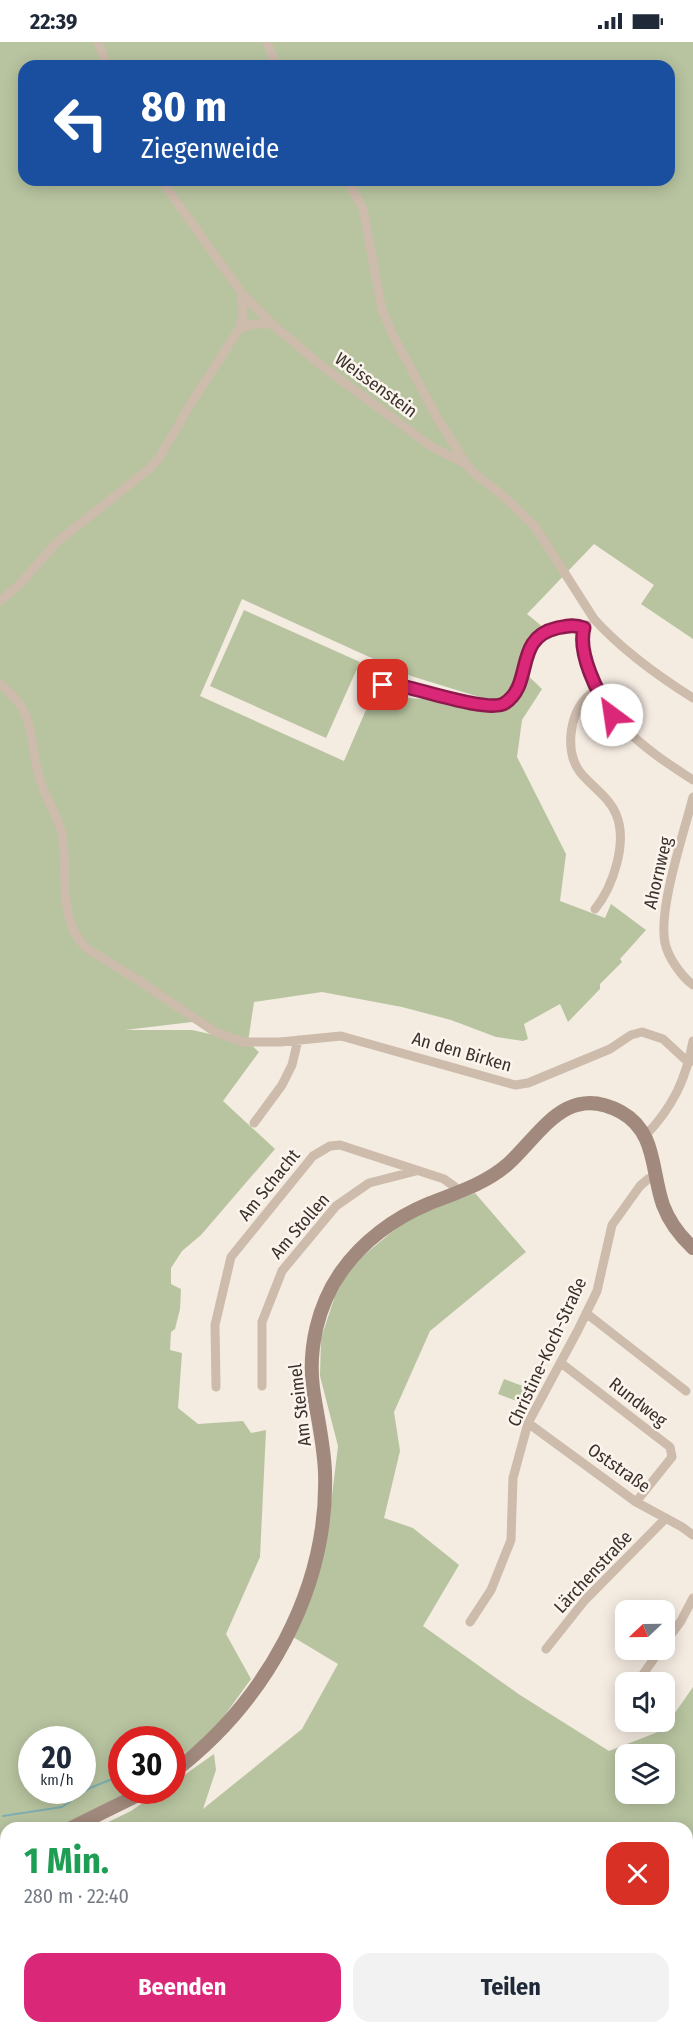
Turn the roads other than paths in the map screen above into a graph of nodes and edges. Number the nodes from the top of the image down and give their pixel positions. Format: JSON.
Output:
{"nodes":[{"id":1,"x":267,"y":42,"type":"edge"},
{"id":2,"x":274,"y":60,"type":"edge"},
{"id":3,"x":165,"y":186,"type":"edge"},
{"id":4,"x":350,"y":186,"type":"edge"},
{"id":5,"x":241,"y":292,"type":"junction"},
{"id":6,"x":272,"y":324,"type":"junction"},
{"id":7,"x":239,"y":329,"type":"junction"},
{"id":8,"x":466,"y":464,"type":"junction"},
{"id":9,"x":0,"y":601,"type":"edge"},
{"id":10,"x":594,"y":619,"type":"junction"},
{"id":11,"x":584,"y":628,"type":"junction"},
{"id":12,"x":364,"y":683,"type":"dead end"},
{"id":13,"x":0,"y":684,"type":"edge"},
{"id":14,"x":597,"y":690,"type":"junction"},
{"id":15,"x":693,"y":698,"type":"edge"},
{"id":16,"x":693,"y":780,"type":"edge"},
{"id":17,"x":693,"y":797,"type":"edge"},
{"id":18,"x":595,"y":909,"type":"dead end"},
{"id":19,"x":693,"y":985,"type":"edge"},
{"id":20,"x":298,"y":1041,"type":"junction"},
{"id":21,"x":693,"y":1041,"type":"edge"},
{"id":22,"x":691,"y":1062,"type":"edge"},
{"id":23,"x":254,"y":1123,"type":"dead end"},
{"id":24,"x":645,"y":1136,"type":"junction"},
{"id":25,"x":416,"y":1171,"type":"junction"},
{"id":26,"x":657,"y":1178,"type":"junction"},
{"id":27,"x":458,"y":1193,"type":"junction"},
{"id":28,"x":693,"y":1248,"type":"edge"},
{"id":29,"x":586,"y":1313,"type":"junction"},
{"id":30,"x":561,"y":1363,"type":"junction"},
{"id":31,"x":262,"y":1386,"type":"dead end"},
{"id":32,"x":216,"y":1387,"type":"dead end"},
{"id":33,"x":686,"y":1391,"type":"dead end"},
{"id":34,"x":528,"y":1423,"type":"junction"},
{"id":35,"x":636,"y":1502,"type":"junction"},
{"id":36,"x":666,"y":1518,"type":"junction"},
{"id":37,"x":693,"y":1535,"type":"edge"},
{"id":38,"x":693,"y":1598,"type":"edge"},
{"id":39,"x":470,"y":1622,"type":"dead end"},
{"id":40,"x":675,"y":1629,"type":"edge"},
{"id":41,"x":546,"y":1649,"type":"dead end"},
{"id":42,"x":186,"y":1761,"type":"edge"},
{"id":43,"x":120,"y":1804,"type":"edge"},
{"id":44,"x":83,"y":1822,"type":"edge"}],
"edges":[{"from":1,"to":2,"type":"street"},
{"from":3,"to":5,"type":"street","name":"Weissenstein"},
{"from":4,"to":8,"type":"street"},
{"from":5,"to":6,"type":"street","name":"Weissenstein"},
{"from":5,"to":7,"type":"street"},
{"from":6,"to":7,"type":"street"},
{"from":6,"to":8,"type":"street","name":"Weissenstein"},
{"from":7,"to":9,"type":"street"},
{"from":8,"to":10,"type":"street"},
{"from":10,"to":11,"type":"street"},
{"from":10,"to":15,"type":"street"},
{"from":11,"to":12,"type":"street"},
{"from":11,"to":14,"type":"street"},
{"from":13,"to":20,"type":"street","name":"An den Birken"},
{"from":14,"to":16,"type":"street"},
{"from":14,"to":18,"type":"street"},
{"from":17,"to":19,"type":"street","name":"Ahornweg"},
{"from":20,"to":22,"type":"street","name":"An den Birken"},
{"from":20,"to":23,"type":"street"},
{"from":21,"to":22,"type":"street"},
{"from":22,"to":24,"type":"street"},
{"from":24,"to":26,"type":"main road"},
{"from":24,"to":27,"type":"main road","name":"Am Steimel"},
{"from":25,"to":27,"type":"street","name":"Am Schacht"},
{"from":25,"to":31,"type":"street","name":"Am Stollen"},
{"from":25,"to":32,"type":"street","name":"Am Schacht"},
{"from":26,"to":28,"type":"main road"},
{"from":26,"to":29,"type":"street","name":"Christine-Koch-Straße"},
{"from":27,"to":42,"type":"main road","name":"Am Steimel"},
{"from":29,"to":30,"type":"street","name":"Christine-Koch-Straße"},
{"from":29,"to":33,"type":"street"},
{"from":30,"to":34,"type":"street","name":"Christine-Koch-Straße"},
{"from":30,"to":35,"type":"street","name":"Rundweg"},
{"from":34,"to":35,"type":"street","name":"Oststraße"},
{"from":34,"to":39,"type":"street","name":"Christine-Koch-Straße"},
{"from":35,"to":36,"type":"street","name":"Oststraße"},
{"from":36,"to":37,"type":"street","name":"Oststraße"},
{"from":36,"to":41,"type":"street","name":"Lärchenstraße"},
{"from":38,"to":40,"type":"street"},
{"from":43,"to":44,"type":"main road"}]}
